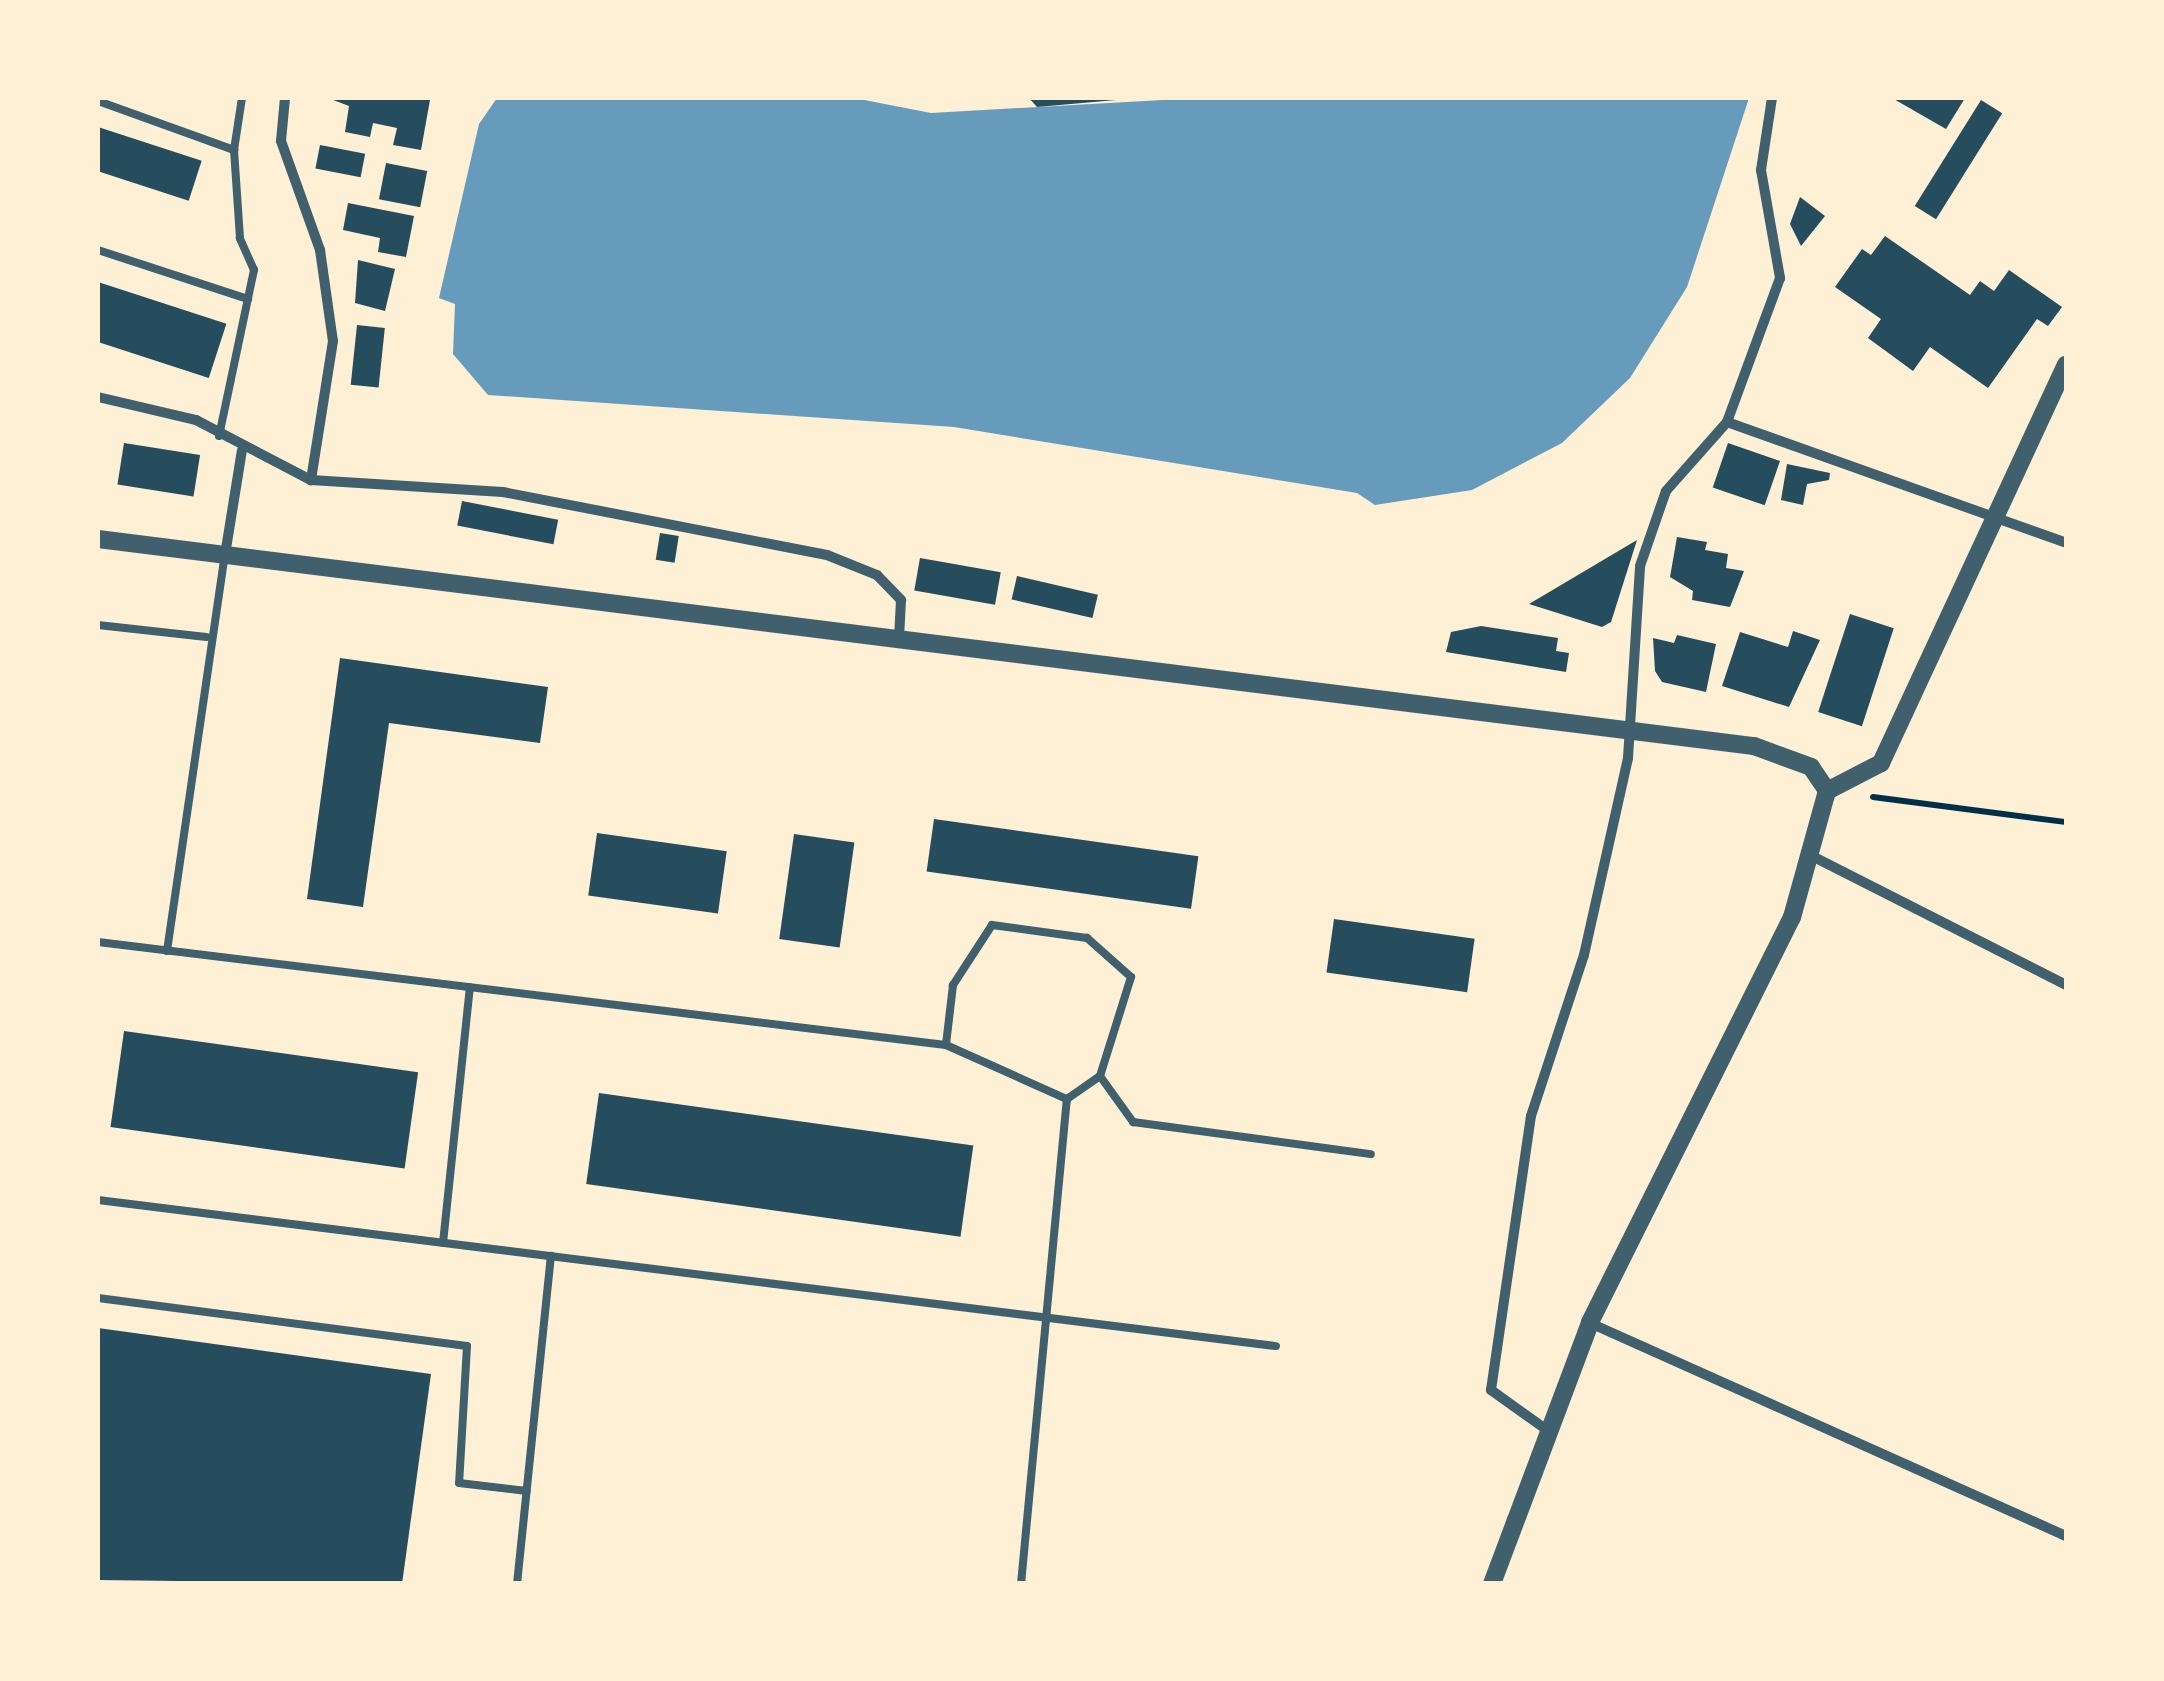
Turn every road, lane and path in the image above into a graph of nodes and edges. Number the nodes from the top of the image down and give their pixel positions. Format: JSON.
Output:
{"nodes":[{"id":1,"x":242,"y":98,"type":"edge"},
{"id":2,"x":285,"y":98,"type":"edge"},
{"id":3,"x":1772,"y":98,"type":"edge"},
{"id":4,"x":98,"y":100,"type":"edge"},
{"id":5,"x":234,"y":150,"type":"junction"},
{"id":6,"x":98,"y":250,"type":"edge"},
{"id":7,"x":248,"y":299,"type":"junction"},
{"id":8,"x":2066,"y":365,"type":"edge"},
{"id":9,"x":98,"y":397,"type":"edge"},
{"id":10,"x":1727,"y":422,"type":"junction"},
{"id":11,"x":220,"y":436,"type":"junction"},
{"id":12,"x":242,"y":450,"type":"junction"},
{"id":13,"x":311,"y":480,"type":"junction"},
{"id":14,"x":1997,"y":516,"type":"junction"},
{"id":15,"x":98,"y":539,"type":"edge"},
{"id":16,"x":2066,"y":543,"type":"edge"},
{"id":17,"x":226,"y":554,"type":"junction"},
{"id":18,"x":98,"y":625,"type":"edge"},
{"id":19,"x":206,"y":637,"type":"junction"},
{"id":20,"x":899,"y":639,"type":"junction"},
{"id":21,"x":1630,"y":730,"type":"junction"},
{"id":22,"x":1827,"y":791,"type":"junction"},
{"id":23,"x":2066,"y":822,"type":"edge"},
{"id":24,"x":1812,"y":856,"type":"junction"},
{"id":25,"x":98,"y":942,"type":"edge"},
{"id":26,"x":167,"y":951,"type":"junction"},
{"id":27,"x":2066,"y":985,"type":"edge"},
{"id":28,"x":470,"y":987,"type":"junction"},
{"id":29,"x":946,"y":1045,"type":"junction"},
{"id":30,"x":1100,"y":1076,"type":"junction"},
{"id":31,"x":1067,"y":1100,"type":"junction"},
{"id":32,"x":1371,"y":1154,"type":"dead end"},
{"id":33,"x":98,"y":1200,"type":"edge"},
{"id":34,"x":444,"y":1243,"type":"junction"},
{"id":35,"x":551,"y":1256,"type":"junction"},
{"id":36,"x":98,"y":1298,"type":"edge"},
{"id":37,"x":1043,"y":1317,"type":"junction"},
{"id":38,"x":1590,"y":1323,"type":"junction"},
{"id":39,"x":1276,"y":1346,"type":"dead end"},
{"id":40,"x":1546,"y":1430,"type":"junction"},
{"id":41,"x":526,"y":1492,"type":"junction"},
{"id":42,"x":2066,"y":1536,"type":"edge"},
{"id":43,"x":517,"y":1584,"type":"edge"},
{"id":44,"x":1021,"y":1584,"type":"edge"},
{"id":45,"x":1492,"y":1584,"type":"edge"}],
"edges":[{"from":1,"to":5,"type":"lane"},
{"from":2,"to":13,"type":"street"},
{"from":3,"to":10,"type":"street"},
{"from":4,"to":5,"type":"lane"},
{"from":5,"to":7,"type":"lane"},
{"from":6,"to":7,"type":"lane"},
{"from":7,"to":11,"type":"lane"},
{"from":8,"to":14,"type":"street"},
{"from":9,"to":11,"type":"street"},
{"from":10,"to":14,"type":"street"},
{"from":10,"to":21,"type":"street"},
{"from":11,"to":12,"type":"street"},
{"from":12,"to":13,"type":"street"},
{"from":12,"to":17,"type":"street"},
{"from":13,"to":20,"type":"street"},
{"from":14,"to":16,"type":"street"},
{"from":14,"to":22,"type":"street"},
{"from":15,"to":17,"type":"street"},
{"from":17,"to":19,"type":"lane"},
{"from":17,"to":20,"type":"street"},
{"from":18,"to":19,"type":"lane"},
{"from":19,"to":26,"type":"lane"},
{"from":20,"to":21,"type":"street"},
{"from":21,"to":22,"type":"street"},
{"from":21,"to":40,"type":"street"},
{"from":22,"to":23,"type":"path"},
{"from":22,"to":24,"type":"street"},
{"from":24,"to":27,"type":"street"},
{"from":24,"to":38,"type":"street"},
{"from":25,"to":26,"type":"lane"},
{"from":26,"to":28,"type":"lane"},
{"from":28,"to":29,"type":"lane"},
{"from":28,"to":34,"type":"lane"},
{"from":29,"to":30,"type":"lane"},
{"from":29,"to":31,"type":"lane"},
{"from":30,"to":31,"type":"lane"},
{"from":30,"to":32,"type":"lane"},
{"from":31,"to":37,"type":"lane"},
{"from":33,"to":34,"type":"lane"},
{"from":34,"to":35,"type":"lane"},
{"from":35,"to":37,"type":"lane"},
{"from":35,"to":41,"type":"lane"},
{"from":36,"to":41,"type":"lane"},
{"from":37,"to":39,"type":"lane"},
{"from":37,"to":44,"type":"lane"},
{"from":38,"to":40,"type":"street"},
{"from":38,"to":42,"type":"street"},
{"from":40,"to":45,"type":"street"},
{"from":41,"to":43,"type":"lane"}]}
